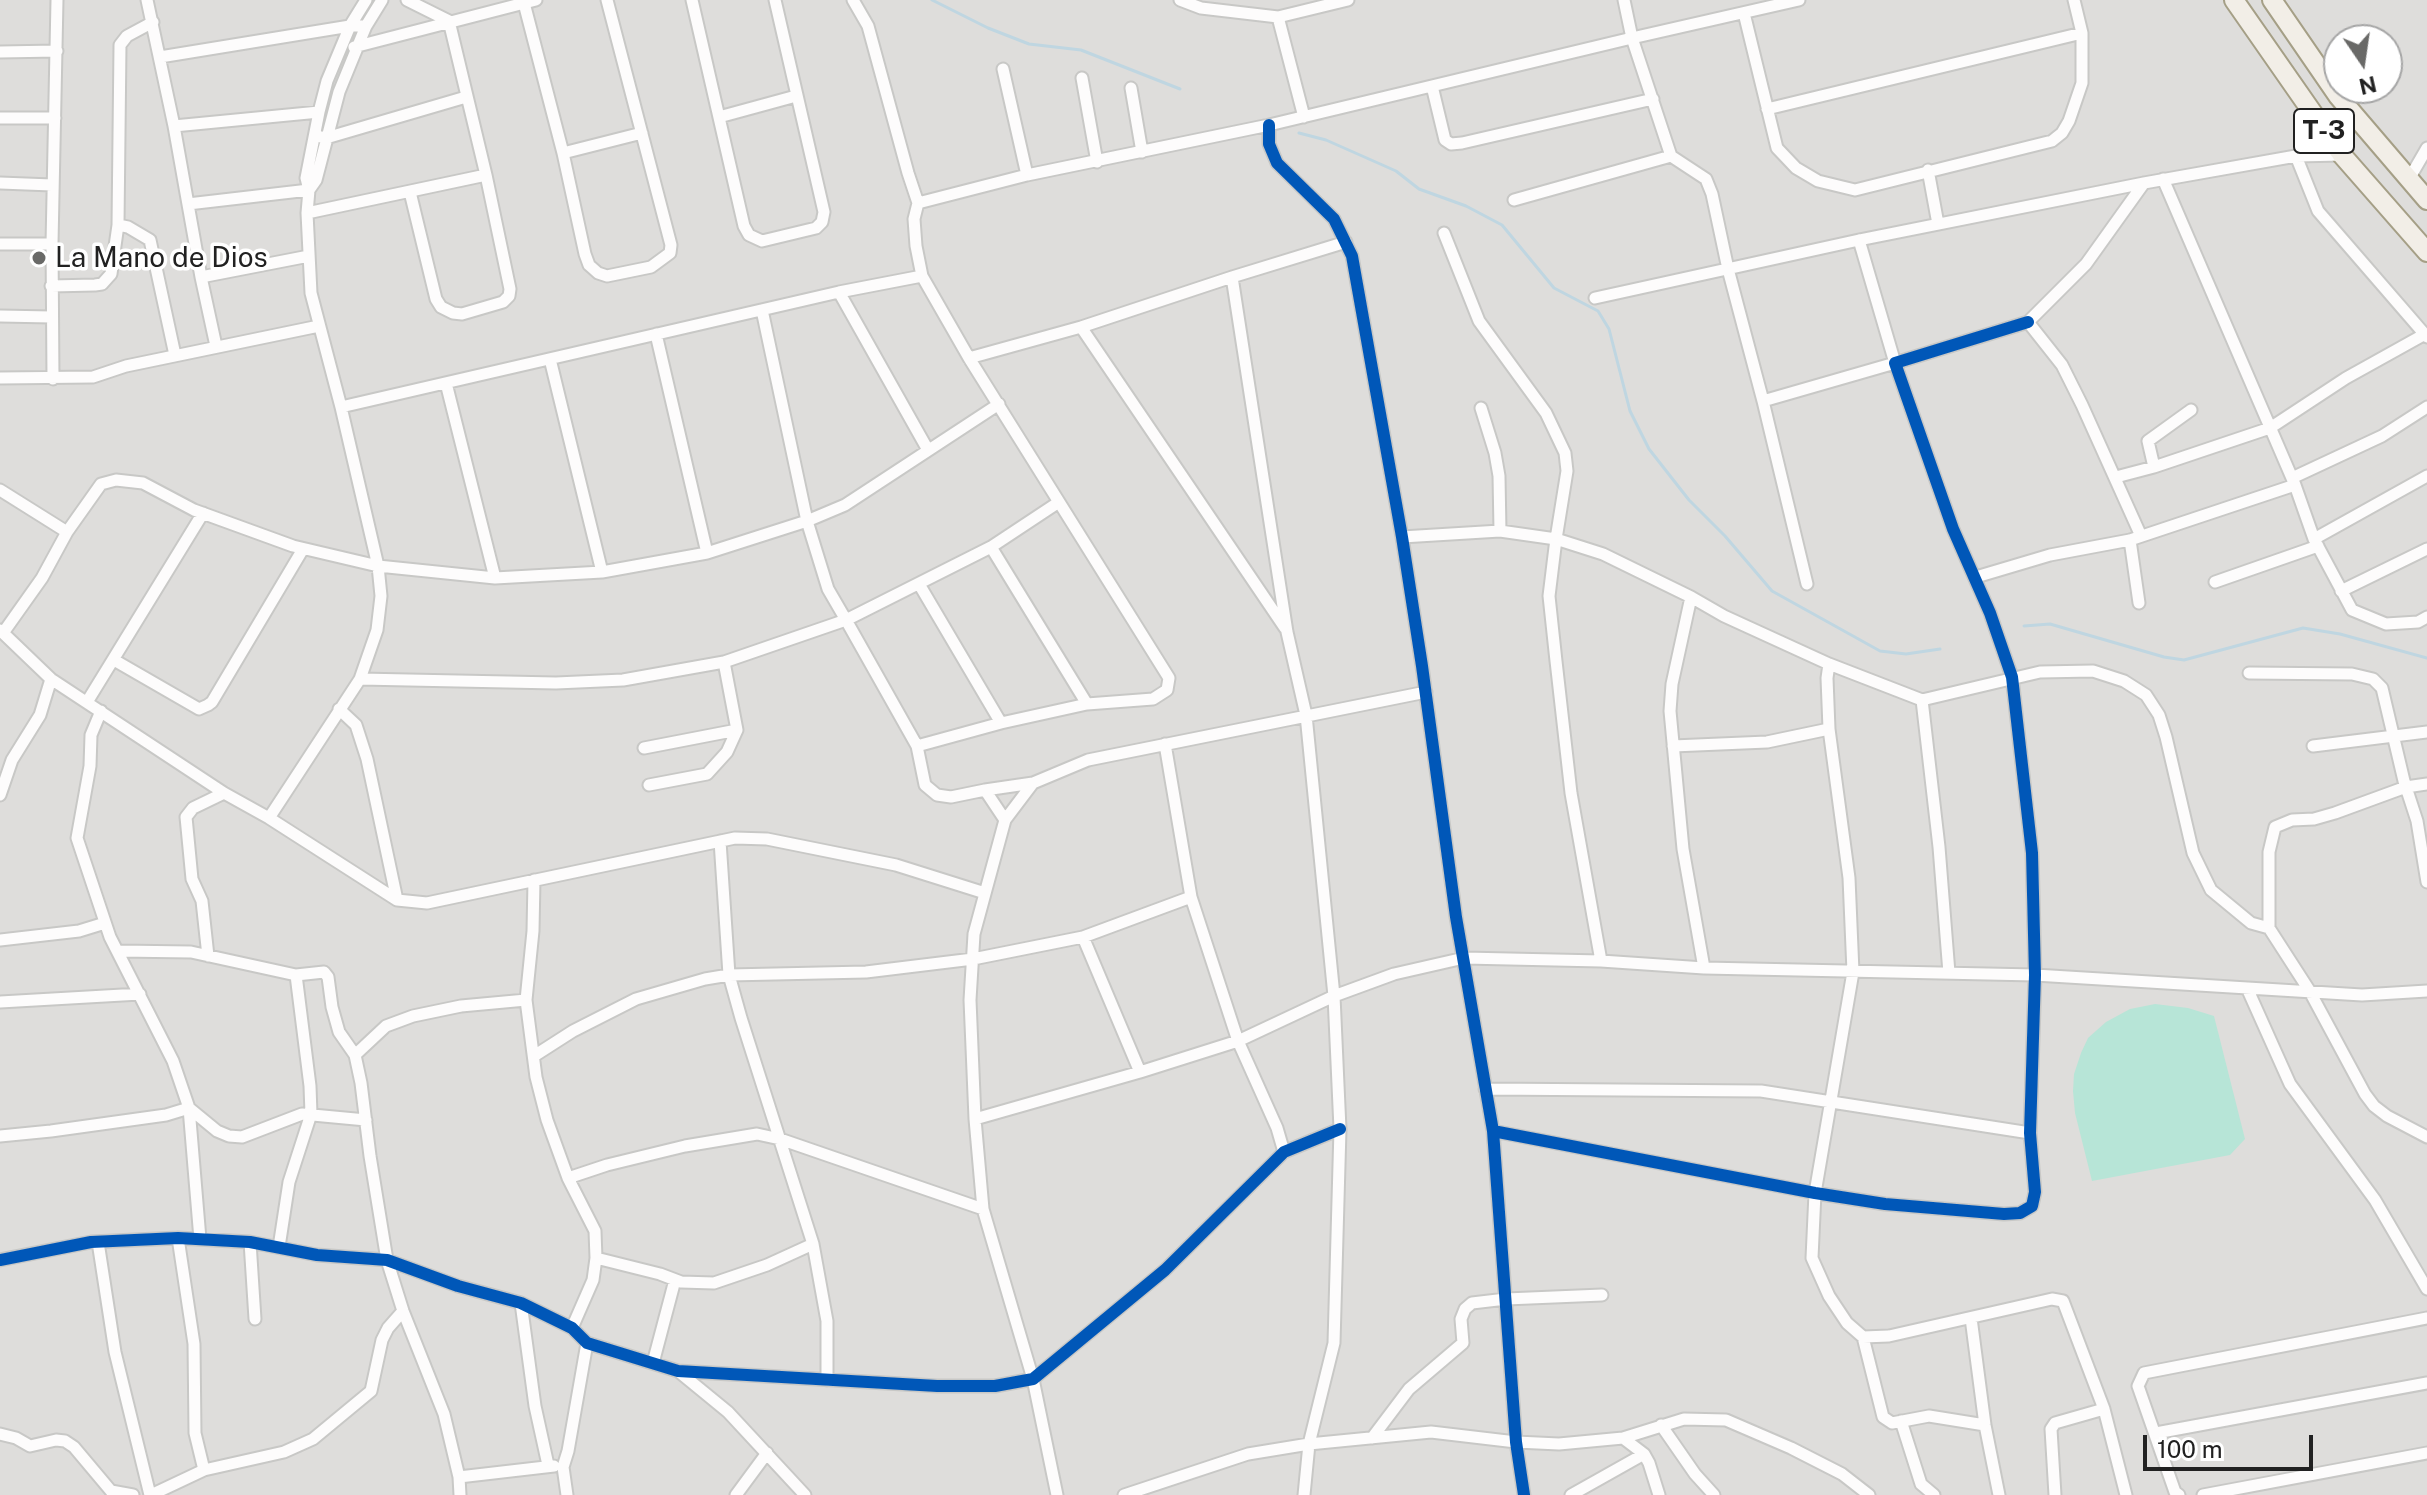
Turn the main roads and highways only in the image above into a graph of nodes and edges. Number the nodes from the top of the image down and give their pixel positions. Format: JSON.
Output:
{"nodes":[{"id":1,"x":2234,"y":0,"type":"edge"},
{"id":2,"x":2272,"y":0,"type":"edge"},
{"id":3,"x":2427,"y":200,"type":"edge"},
{"id":4,"x":2427,"y":252,"type":"edge"}],
"edges":[{"from":1,"to":4,"type":"main road","number":"T-3"},
{"from":2,"to":3,"type":"main road","number":"T-3"}]}
